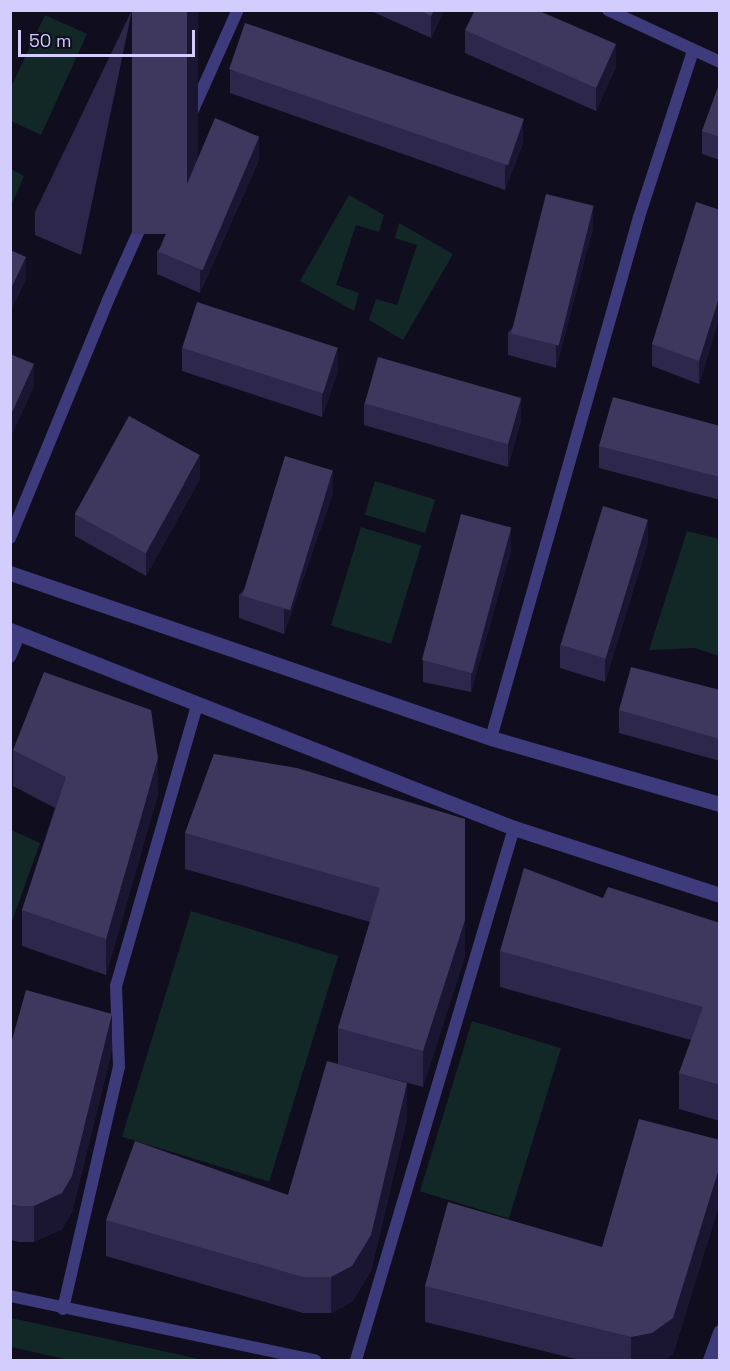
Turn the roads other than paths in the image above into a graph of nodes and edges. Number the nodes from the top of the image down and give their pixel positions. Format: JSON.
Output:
{"nodes":[{"id":1,"x":238,"y":10,"type":"edge"},
{"id":2,"x":608,"y":10,"type":"edge"},
{"id":3,"x":693,"y":51,"type":"junction"},
{"id":4,"x":720,"y":62,"type":"edge"},
{"id":5,"x":10,"y":538,"type":"edge"},
{"id":6,"x":10,"y":573,"type":"edge"},
{"id":7,"x":15,"y":632,"type":"edge"},
{"id":8,"x":10,"y":657,"type":"edge"},
{"id":9,"x":196,"y":708,"type":"junction"},
{"id":10,"x":491,"y":738,"type":"junction"},
{"id":11,"x":720,"y":804,"type":"edge"},
{"id":12,"x":514,"y":828,"type":"junction"},
{"id":13,"x":720,"y":895,"type":"edge"},
{"id":14,"x":10,"y":1296,"type":"edge"},
{"id":15,"x":63,"y":1309,"type":"junction"},
{"id":16,"x":720,"y":1332,"type":"edge"},
{"id":17,"x":315,"y":1360,"type":"edge"},
{"id":18,"x":356,"y":1360,"type":"edge"},
{"id":19,"x":710,"y":1360,"type":"edge"}],
"edges":[{"from":1,"to":5,"type":"lane"},
{"from":2,"to":3,"type":"lane"},
{"from":3,"to":4,"type":"lane"},
{"from":3,"to":10,"type":"lane"},
{"from":6,"to":10,"type":"street"},
{"from":7,"to":8,"type":"lane"},
{"from":7,"to":9,"type":"street"},
{"from":9,"to":12,"type":"street"},
{"from":9,"to":15,"type":"lane"},
{"from":10,"to":11,"type":"street"},
{"from":12,"to":13,"type":"street"},
{"from":12,"to":18,"type":"lane"},
{"from":14,"to":15,"type":"lane"},
{"from":15,"to":17,"type":"lane"},
{"from":16,"to":19,"type":"street"}]}
